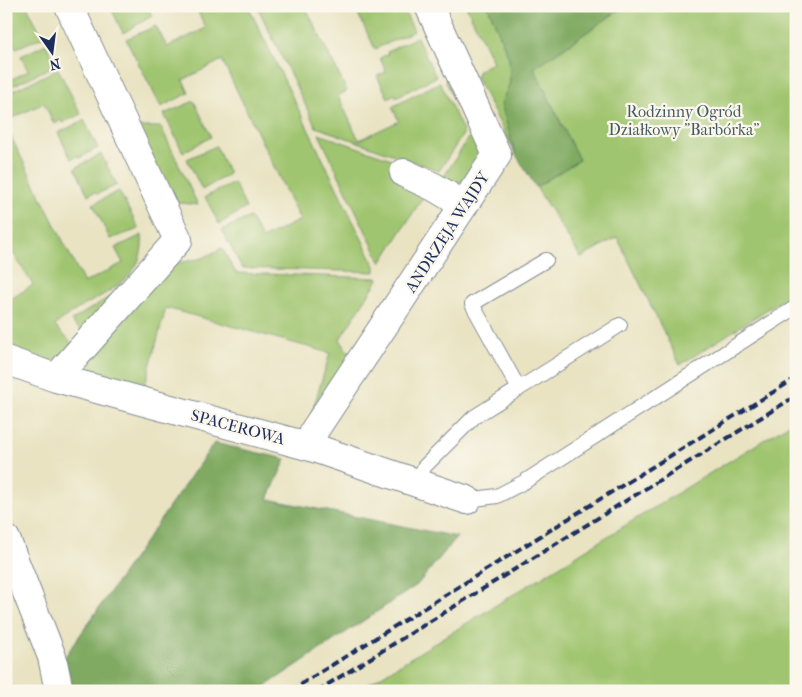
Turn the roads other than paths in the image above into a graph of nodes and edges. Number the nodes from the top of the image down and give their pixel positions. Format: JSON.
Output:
{"nodes":[{"id":1,"x":69,"y":6,"type":"edge"},
{"id":2,"x":429,"y":6,"type":"edge"},
{"id":3,"x":404,"y":173,"type":"dead end"},
{"id":4,"x":464,"y":205,"type":"junction"},
{"id":5,"x":546,"y":260,"type":"dead end"},
{"id":6,"x":796,"y":307,"type":"edge"},
{"id":7,"x":620,"y":325,"type":"dead end"},
{"id":8,"x":6,"y":360,"type":"edge"},
{"id":9,"x":56,"y":378,"type":"junction"},
{"id":10,"x":519,"y":389,"type":"junction"},
{"id":11,"x":310,"y":448,"type":"junction"},
{"id":12,"x":419,"y":482,"type":"junction"},
{"id":13,"x":467,"y":500,"type":"joint"},
{"id":14,"x":6,"y":539,"type":"edge"},
{"id":15,"x":59,"y":691,"type":"edge"}],
"edges":[{"from":1,"to":9,"type":"street"},
{"from":2,"to":4,"type":"street","name":"ANDRZEJA WAJDY"},
{"from":3,"to":4,"type":"street"},
{"from":4,"to":11,"type":"street","name":"ANDRZEJA WAJDY"},
{"from":5,"to":10,"type":"lane"},
{"from":6,"to":13,"type":"lane"},
{"from":7,"to":10,"type":"lane"},
{"from":8,"to":9,"type":"street","name":"SPACEROWA"},
{"from":9,"to":11,"type":"street","name":"SPACEROWA"},
{"from":10,"to":12,"type":"lane"},
{"from":11,"to":12,"type":"street","name":"SPACEROWA"},
{"from":12,"to":13,"type":"street","name":"SPACEROWA"},
{"from":14,"to":15,"type":"street"}]}
